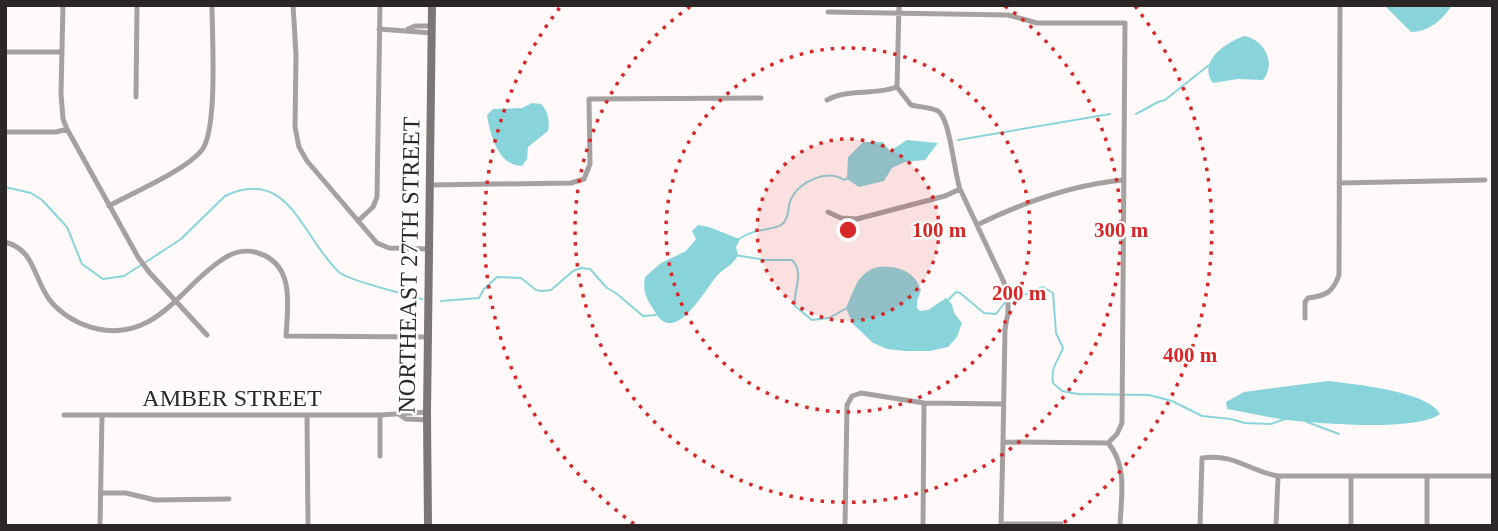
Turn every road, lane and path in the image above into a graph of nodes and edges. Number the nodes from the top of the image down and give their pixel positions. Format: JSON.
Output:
{"nodes":[{"id":1,"x":62,"y":5,"type":"edge"},
{"id":2,"x":137,"y":5,"type":"edge"},
{"id":3,"x":212,"y":5,"type":"edge"},
{"id":4,"x":293,"y":5,"type":"edge"},
{"id":5,"x":380,"y":5,"type":"edge"},
{"id":6,"x":432,"y":5,"type":"edge"},
{"id":7,"x":899,"y":5,"type":"edge"},
{"id":8,"x":981,"y":5,"type":"edge"},
{"id":9,"x":1340,"y":5,"type":"edge"},
{"id":10,"x":828,"y":12,"type":"dead end"},
{"id":11,"x":898,"y":14,"type":"junction"},
{"id":12,"x":981,"y":14,"type":"junction"},
{"id":13,"x":379,"y":29,"type":"junction"},
{"id":14,"x":432,"y":29,"type":"junction"},
{"id":15,"x":5,"y":52,"type":"edge"},
{"id":16,"x":62,"y":52,"type":"junction"},
{"id":17,"x":897,"y":87,"type":"junction"},
{"id":18,"x":136,"y":97,"type":"dead end"},
{"id":19,"x":761,"y":98,"type":"dead end"},
{"id":20,"x":827,"y":100,"type":"dead end"},
{"id":21,"x":67,"y":129,"type":"junction"},
{"id":22,"x":5,"y":132,"type":"edge"},
{"id":23,"x":1123,"y":180,"type":"junction"},
{"id":24,"x":1485,"y":180,"type":"dead end"},
{"id":25,"x":1339,"y":183,"type":"junction"},
{"id":26,"x":429,"y":185,"type":"junction"},
{"id":27,"x":960,"y":189,"type":"junction"},
{"id":28,"x":109,"y":206,"type":"junction"},
{"id":29,"x":828,"y":212,"type":"dead end"},
{"id":30,"x":358,"y":221,"type":"junction"},
{"id":31,"x":977,"y":225,"type":"junction"},
{"id":32,"x":5,"y":242,"type":"edge"},
{"id":33,"x":429,"y":249,"type":"junction"},
{"id":34,"x":176,"y":302,"type":"junction"},
{"id":35,"x":1305,"y":318,"type":"dead end"},
{"id":36,"x":207,"y":335,"type":"dead end"},
{"id":37,"x":428,"y":337,"type":"junction"},
{"id":38,"x":924,"y":403,"type":"junction"},
{"id":39,"x":1003,"y":404,"type":"junction"},
{"id":40,"x":64,"y":415,"type":"dead end"},
{"id":41,"x":102,"y":415,"type":"junction"},
{"id":42,"x":307,"y":415,"type":"junction"},
{"id":43,"x":380,"y":415,"type":"junction"},
{"id":44,"x":427,"y":416,"type":"junction"},
{"id":45,"x":1003,"y":442,"type":"junction"},
{"id":46,"x":1108,"y":443,"type":"junction"},
{"id":47,"x":380,"y":456,"type":"dead end"},
{"id":48,"x":1278,"y":476,"type":"junction"},
{"id":49,"x":1351,"y":476,"type":"junction"},
{"id":50,"x":1427,"y":476,"type":"junction"},
{"id":51,"x":1493,"y":476,"type":"edge"},
{"id":52,"x":101,"y":493,"type":"junction"},
{"id":53,"x":229,"y":499,"type":"dead end"},
{"id":54,"x":1061,"y":524,"type":"edge"},
{"id":55,"x":1001,"y":525,"type":"edge"},
{"id":56,"x":100,"y":526,"type":"edge"},
{"id":57,"x":308,"y":526,"type":"edge"},
{"id":58,"x":428,"y":526,"type":"edge"},
{"id":59,"x":845,"y":526,"type":"edge"},
{"id":60,"x":923,"y":526,"type":"edge"},
{"id":61,"x":1120,"y":526,"type":"edge"},
{"id":62,"x":1200,"y":526,"type":"edge"},
{"id":63,"x":1276,"y":526,"type":"edge"},
{"id":64,"x":1351,"y":526,"type":"edge"},
{"id":65,"x":1427,"y":526,"type":"edge"}],
"edges":[{"from":1,"to":16,"type":"street"},
{"from":2,"to":18,"type":"street"},
{"from":3,"to":28,"type":"street"},
{"from":4,"to":30,"type":"street"},
{"from":5,"to":13,"type":"street"},
{"from":6,"to":14,"type":"street","name":"NORTHEAST 27TH STREET"},
{"from":7,"to":11,"type":"street"},
{"from":8,"to":12,"type":"street"},
{"from":9,"to":25,"type":"street"},
{"from":10,"to":11,"type":"street"},
{"from":11,"to":12,"type":"street"},
{"from":11,"to":17,"type":"street"},
{"from":12,"to":23,"type":"street"},
{"from":13,"to":14,"type":"street"},
{"from":13,"to":30,"type":"street"},
{"from":14,"to":26,"type":"street","name":"NORTHEAST 27TH STREET"},
{"from":15,"to":16,"type":"street"},
{"from":16,"to":21,"type":"street"},
{"from":17,"to":20,"type":"street"},
{"from":17,"to":27,"type":"street"},
{"from":19,"to":26,"type":"street"},
{"from":21,"to":22,"type":"street"},
{"from":21,"to":28,"type":"street"},
{"from":23,"to":31,"type":"street"},
{"from":23,"to":46,"type":"street"},
{"from":24,"to":25,"type":"street"},
{"from":25,"to":35,"type":"street"},
{"from":26,"to":33,"type":"street","name":"NORTHEAST 27TH STREET"},
{"from":27,"to":29,"type":"street"},
{"from":27,"to":31,"type":"street"},
{"from":28,"to":34,"type":"street"},
{"from":30,"to":33,"type":"street"},
{"from":31,"to":39,"type":"street"},
{"from":32,"to":34,"type":"street"},
{"from":33,"to":37,"type":"street","name":"NORTHEAST 27TH STREET"},
{"from":34,"to":36,"type":"street"},
{"from":34,"to":37,"type":"street"},
{"from":37,"to":44,"type":"street","name":"NORTHEAST 27TH STREET"},
{"from":38,"to":39,"type":"street"},
{"from":38,"to":59,"type":"street"},
{"from":38,"to":60,"type":"street"},
{"from":39,"to":45,"type":"street"},
{"from":40,"to":41,"type":"street","name":"AMBER STREET"},
{"from":41,"to":42,"type":"street","name":"AMBER STREET"},
{"from":41,"to":52,"type":"street"},
{"from":42,"to":43,"type":"street","name":"AMBER STREET"},
{"from":42,"to":57,"type":"street"},
{"from":43,"to":44,"type":"street","name":"AMBER STREET"},
{"from":43,"to":47,"type":"street"},
{"from":44,"to":58,"type":"street","name":"NORTHEAST 27TH STREET"},
{"from":45,"to":46,"type":"street"},
{"from":45,"to":55,"type":"street"},
{"from":46,"to":61,"type":"street"},
{"from":48,"to":49,"type":"street"},
{"from":48,"to":62,"type":"street"},
{"from":48,"to":63,"type":"street"},
{"from":49,"to":50,"type":"street"},
{"from":49,"to":64,"type":"street"},
{"from":50,"to":51,"type":"street"},
{"from":50,"to":65,"type":"street"},
{"from":52,"to":53,"type":"street"},
{"from":52,"to":56,"type":"street"},
{"from":54,"to":55,"type":"street"}]}
